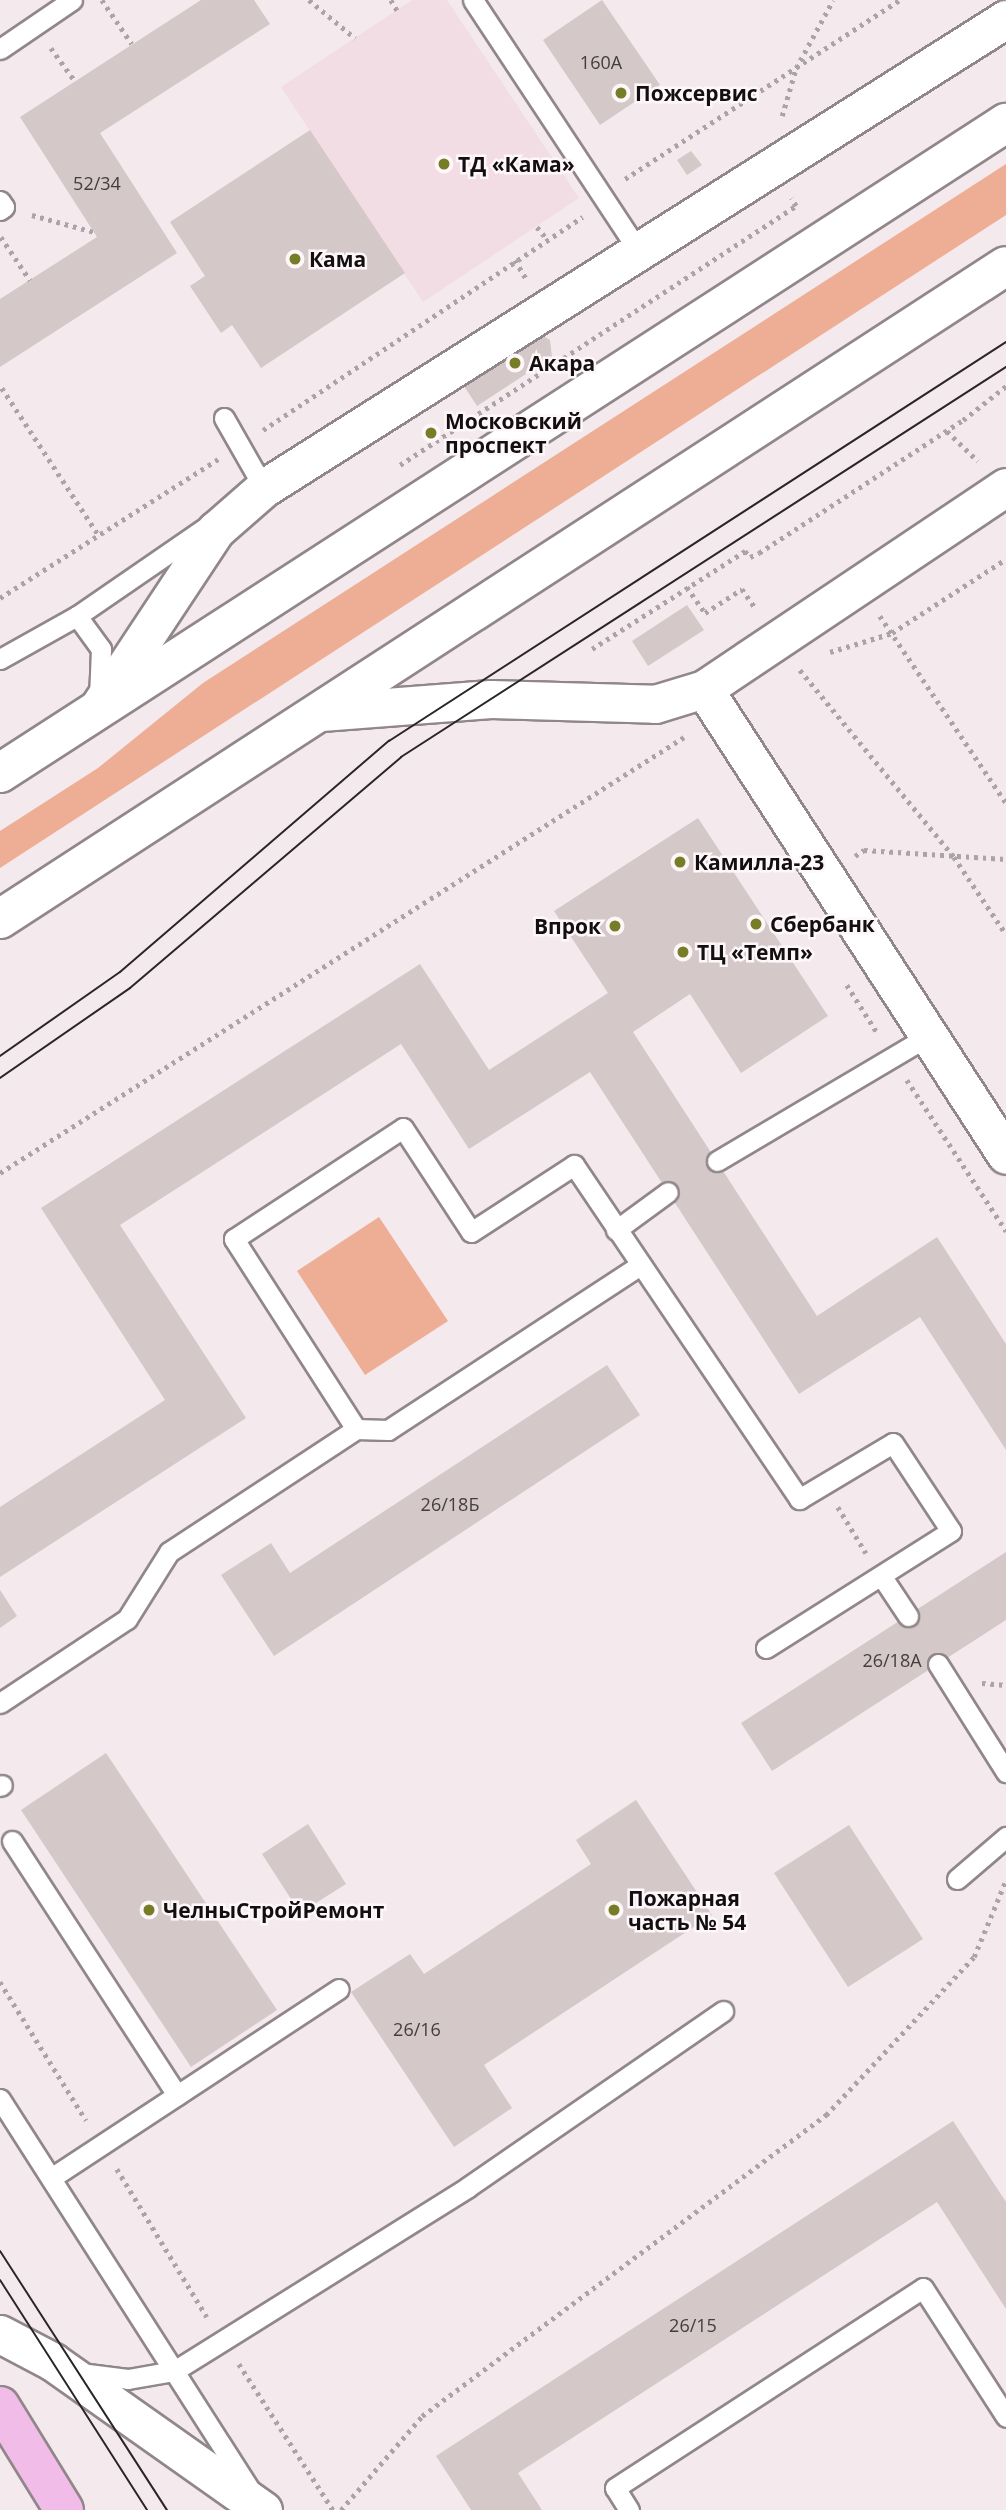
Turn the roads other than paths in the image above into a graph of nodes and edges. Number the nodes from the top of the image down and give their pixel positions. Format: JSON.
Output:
{"nodes":[{"id":1,"x":72,"y":0,"type":"edge"},
{"id":2,"x":473,"y":0,"type":"edge"},
{"id":3,"x":1006,"y":19,"type":"edge"},
{"id":4,"x":0,"y":49,"type":"edge"},
{"id":5,"x":1006,"y":123,"type":"edge"},
{"id":6,"x":638,"y":250,"type":"junction"},
{"id":7,"x":1006,"y":267,"type":"edge"},
{"id":8,"x":224,"y":418,"type":"dead end"},
{"id":9,"x":1006,"y":487,"type":"edge"},
{"id":10,"x":264,"y":488,"type":"junction"},
{"id":11,"x":76,"y":616,"type":"junction"},
{"id":12,"x":0,"y":659,"type":"edge"},
{"id":13,"x":712,"y":701,"type":"junction"},
{"id":14,"x":98,"y":708,"type":"junction"},
{"id":15,"x":321,"y":712,"type":"junction"},
{"id":16,"x":0,"y":773,"type":"edge"},
{"id":17,"x":0,"y":919,"type":"edge"},
{"id":18,"x":930,"y":1035,"type":"junction"},
{"id":19,"x":1006,"y":1155,"type":"edge"},
{"id":20,"x":716,"y":1161,"type":"dead end"},
{"id":21,"x":668,"y":1192,"type":"dead end"},
{"id":22,"x":616,"y":1230,"type":"junction"},
{"id":23,"x":640,"y":1265,"type":"junction"},
{"id":24,"x":356,"y":1429,"type":"junction"},
{"id":25,"x":882,"y":1577,"type":"junction"},
{"id":26,"x":908,"y":1616,"type":"dead end"},
{"id":27,"x":766,"y":1648,"type":"dead end"},
{"id":28,"x":938,"y":1664,"type":"dead end"},
{"id":29,"x":0,"y":1703,"type":"edge"},
{"id":30,"x":1006,"y":1772,"type":"edge"},
{"id":31,"x":1006,"y":1837,"type":"edge"},
{"id":32,"x":12,"y":1841,"type":"dead end"},
{"id":33,"x":957,"y":1879,"type":"dead end"},
{"id":34,"x":340,"y":1989,"type":"dead end"},
{"id":35,"x":723,"y":2011,"type":"dead end"},
{"id":36,"x":177,"y":2095,"type":"junction"},
{"id":37,"x":0,"y":2099,"type":"edge"},
{"id":38,"x":51,"y":2178,"type":"junction"},
{"id":39,"x":0,"y":2333,"type":"edge"},
{"id":40,"x":53,"y":2362,"type":"junction"},
{"id":41,"x":174,"y":2371,"type":"junction"},
{"id":42,"x":0,"y":2406,"type":"edge"},
{"id":43,"x":1006,"y":2417,"type":"edge"},
{"id":44,"x":261,"y":2507,"type":"edge"},
{"id":45,"x":64,"y":2510,"type":"edge"},
{"id":46,"x":629,"y":2510,"type":"edge"}],
"edges":[{"from":1,"to":4,"type":"lane"},
{"from":2,"to":6,"type":"lane"},
{"from":3,"to":6,"type":"street"},
{"from":5,"to":14,"type":"main road"},
{"from":6,"to":10,"type":"street"},
{"from":7,"to":15,"type":"main road"},
{"from":8,"to":10,"type":"lane"},
{"from":9,"to":13,"type":"street"},
{"from":10,"to":11,"type":"lane"},
{"from":10,"to":14,"type":"street"},
{"from":11,"to":12,"type":"lane"},
{"from":11,"to":14,"type":"lane"},
{"from":13,"to":15,"type":"street"},
{"from":13,"to":18,"type":"street"},
{"from":14,"to":16,"type":"main road"},
{"from":15,"to":17,"type":"main road"},
{"from":18,"to":19,"type":"street"},
{"from":18,"to":20,"type":"lane"},
{"from":21,"to":22,"type":"lane"},
{"from":22,"to":23,"type":"lane"},
{"from":22,"to":24,"type":"lane"},
{"from":23,"to":24,"type":"lane"},
{"from":23,"to":25,"type":"lane"},
{"from":24,"to":29,"type":"lane"},
{"from":25,"to":26,"type":"lane"},
{"from":25,"to":27,"type":"lane"},
{"from":28,"to":30,"type":"lane"},
{"from":31,"to":33,"type":"lane"},
{"from":32,"to":36,"type":"lane"},
{"from":34,"to":36,"type":"lane"},
{"from":35,"to":41,"type":"lane"},
{"from":36,"to":38,"type":"lane"},
{"from":37,"to":38,"type":"lane"},
{"from":38,"to":41,"type":"lane"},
{"from":39,"to":40,"type":"street"},
{"from":40,"to":41,"type":"lane"},
{"from":40,"to":44,"type":"street"},
{"from":41,"to":44,"type":"lane"},
{"from":42,"to":45,"type":"main road"},
{"from":43,"to":46,"type":"lane"}]}
